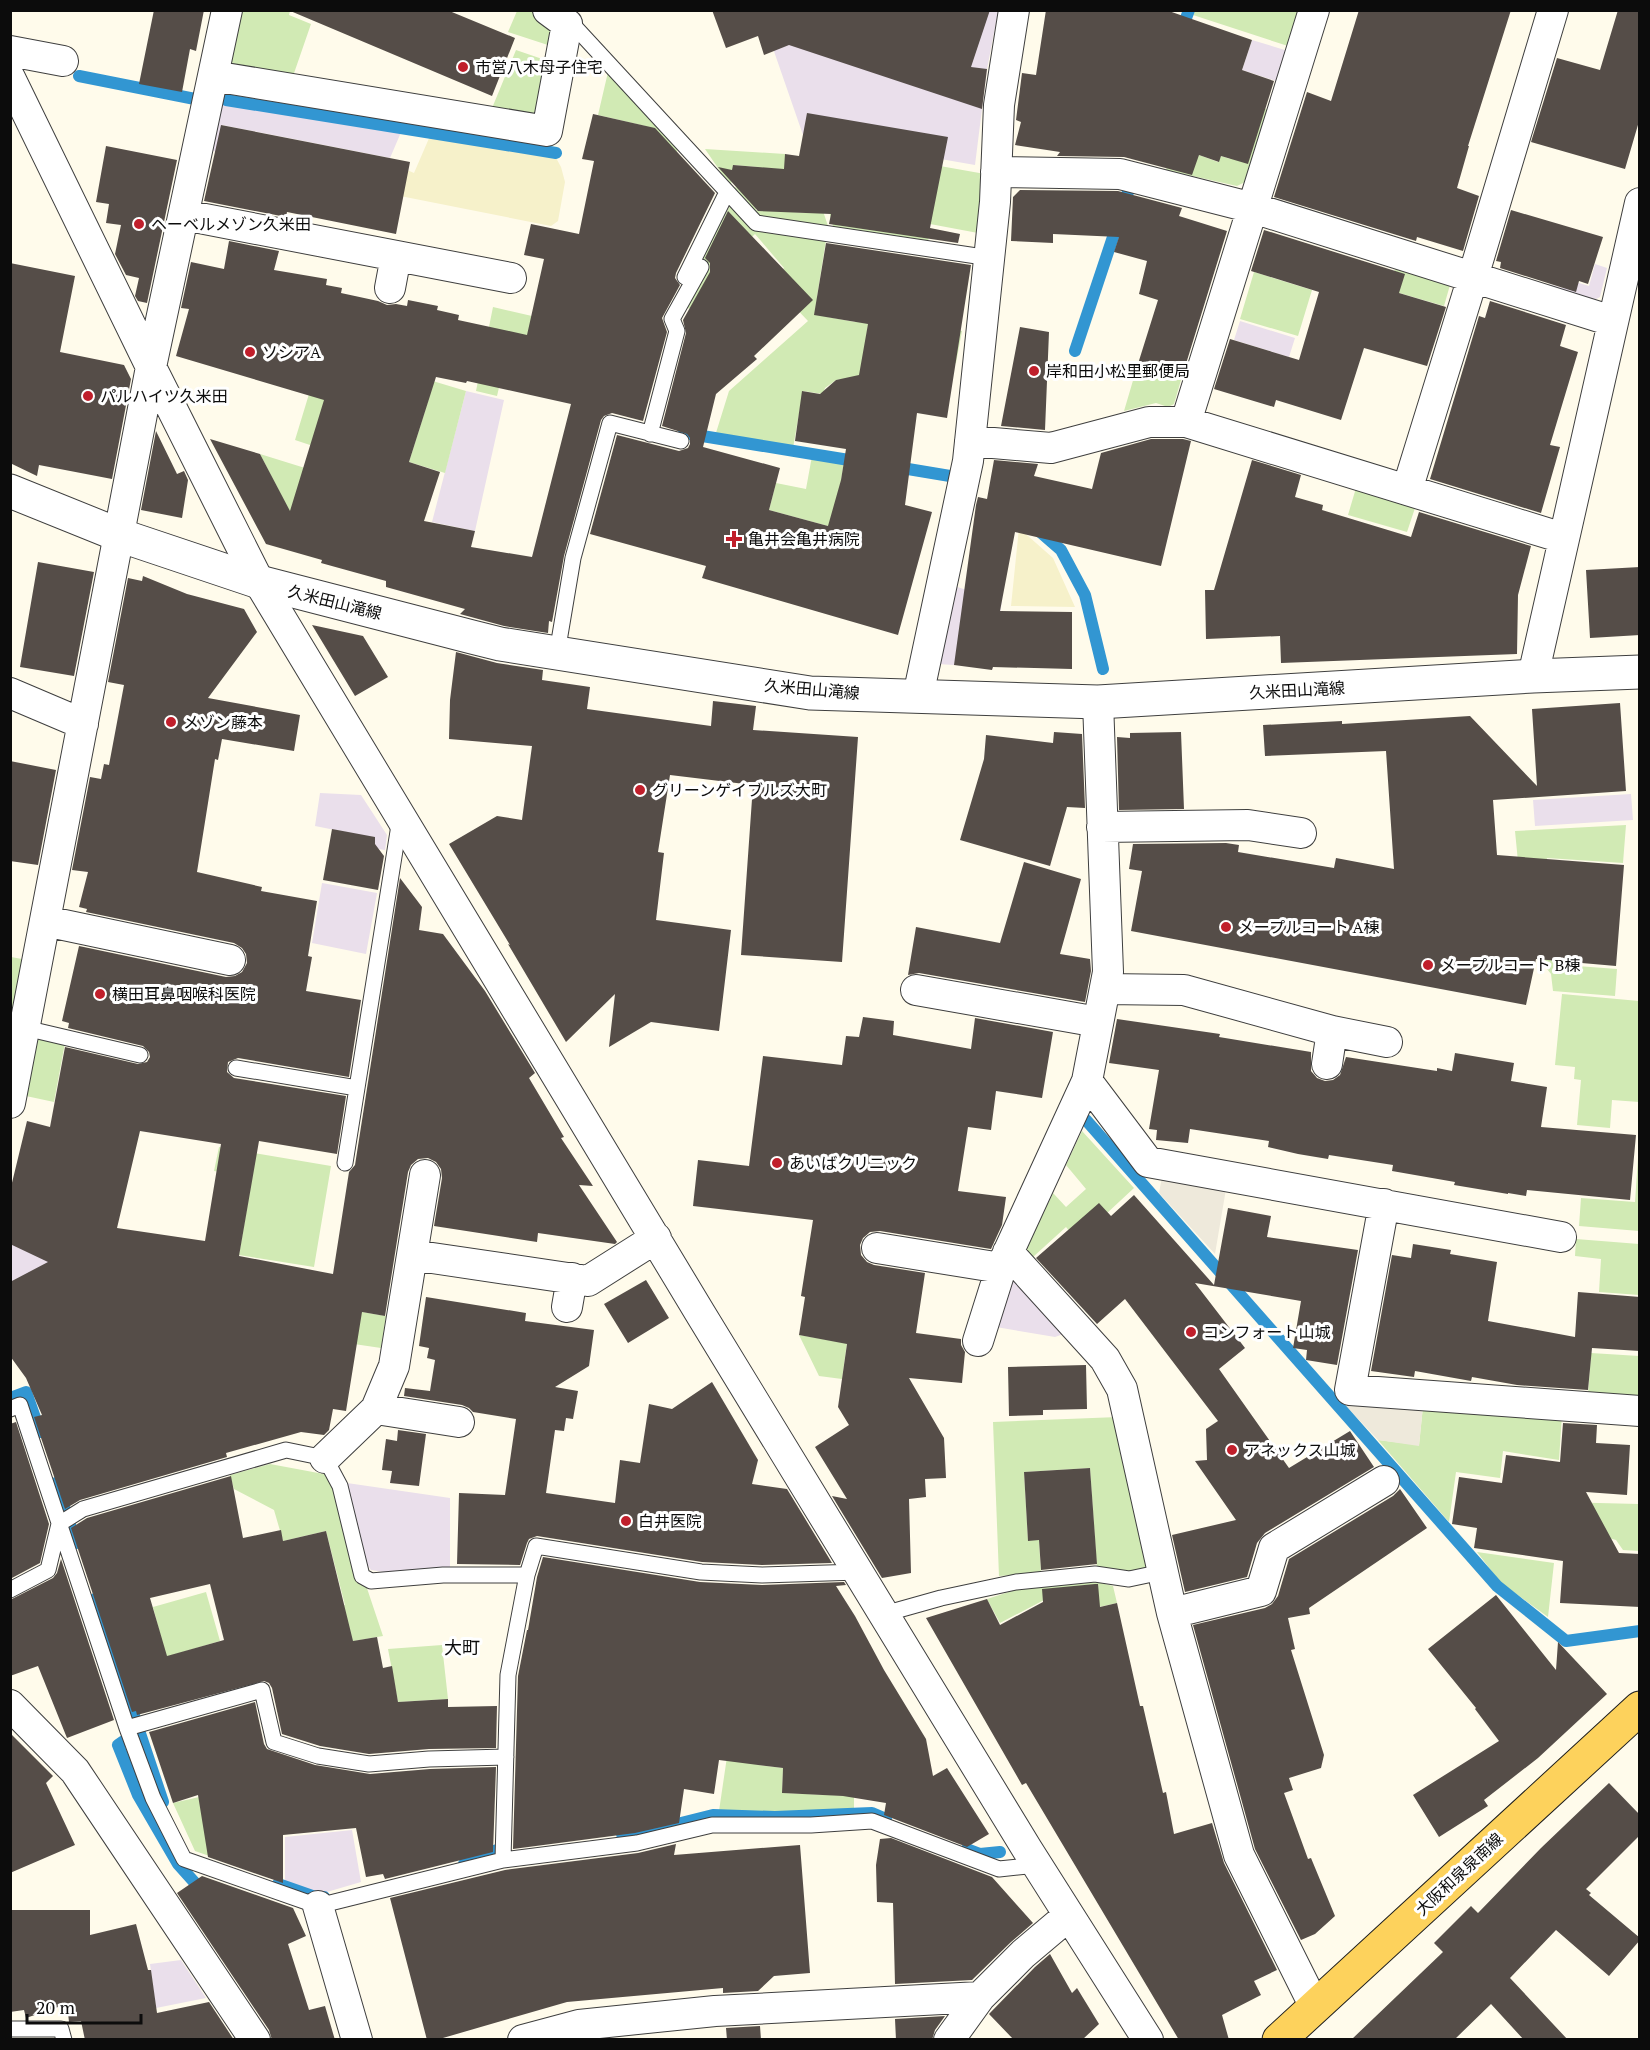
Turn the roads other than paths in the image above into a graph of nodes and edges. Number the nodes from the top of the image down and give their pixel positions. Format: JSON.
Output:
{"nodes":[{"id":1,"x":227,"y":10,"type":"edge"},
{"id":2,"x":1014,"y":10,"type":"edge"},
{"id":3,"x":1314,"y":10,"type":"edge"},
{"id":4,"x":1553,"y":10,"type":"edge"},
{"id":5,"x":561,"y":15,"type":"edge"},
{"id":6,"x":10,"y":51,"type":"edge"},
{"id":7,"x":63,"y":61,"type":"dead end"},
{"id":8,"x":213,"y":76,"type":"junction"},
{"id":9,"x":10,"y":78,"type":"edge"},
{"id":10,"x":996,"y":172,"type":"junction"},
{"id":11,"x":727,"y":192,"type":"junction"},
{"id":12,"x":1640,"y":203,"type":"edge"},
{"id":13,"x":1253,"y":208,"type":"junction"},
{"id":14,"x":184,"y":215,"type":"junction"},
{"id":15,"x":1636,"y":237,"type":"edge"},
{"id":16,"x":396,"y":256,"type":"junction"},
{"id":17,"x":990,"y":258,"type":"junction"},
{"id":18,"x":701,"y":267,"type":"dead end"},
{"id":19,"x":1473,"y":277,"type":"junction"},
{"id":20,"x":511,"y":278,"type":"dead end"},
{"id":21,"x":390,"y":288,"type":"dead end"},
{"id":22,"x":675,"y":296,"type":"dead end"},
{"id":23,"x":1612,"y":321,"type":"junction"},
{"id":24,"x":151,"y":367,"type":"junction"},
{"id":25,"x":1186,"y":422,"type":"junction"},
{"id":26,"x":650,"y":434,"type":"junction"},
{"id":27,"x":681,"y":441,"type":"dead end"},
{"id":28,"x":970,"y":441,"type":"junction"},
{"id":29,"x":1407,"y":490,"type":"junction"},
{"id":30,"x":10,"y":491,"type":"edge"},
{"id":31,"x":119,"y":535,"type":"junction"},
{"id":32,"x":1563,"y":538,"type":"junction"},
{"id":33,"x":259,"y":582,"type":"junction"},
{"id":34,"x":557,"y":653,"type":"junction"},
{"id":35,"x":1640,"y":672,"type":"edge"},
{"id":36,"x":1533,"y":676,"type":"junction"},
{"id":37,"x":10,"y":693,"type":"edge"},
{"id":38,"x":918,"y":696,"type":"junction"},
{"id":39,"x":1098,"y":702,"type":"junction"},
{"id":40,"x":83,"y":724,"type":"junction"},
{"id":41,"x":401,"y":816,"type":"junction"},
{"id":42,"x":1102,"y":827,"type":"junction"},
{"id":43,"x":1301,"y":833,"type":"dead end"},
{"id":44,"x":45,"y":921,"type":"junction"},
{"id":45,"x":230,"y":960,"type":"dead end"},
{"id":46,"x":1105,"y":989,"type":"junction"},
{"id":47,"x":916,"y":990,"type":"dead end"},
{"id":48,"x":1098,"y":1022,"type":"junction"},
{"id":49,"x":25,"y":1028,"type":"junction"},
{"id":50,"x":1332,"y":1031,"type":"junction"},
{"id":51,"x":1387,"y":1042,"type":"dead end"},
{"id":52,"x":140,"y":1055,"type":"dead end"},
{"id":53,"x":1327,"y":1064,"type":"dead end"},
{"id":54,"x":236,"y":1068,"type":"dead end"},
{"id":55,"x":1087,"y":1081,"type":"junction"},
{"id":56,"x":357,"y":1088,"type":"junction"},
{"id":57,"x":10,"y":1103,"type":"edge"},
{"id":58,"x":345,"y":1163,"type":"dead end"},
{"id":59,"x":425,"y":1175,"type":"dead end"},
{"id":60,"x":1384,"y":1204,"type":"junction"},
{"id":61,"x":1561,"y":1237,"type":"dead end"},
{"id":62,"x":656,"y":1238,"type":"junction"},
{"id":63,"x":877,"y":1248,"type":"dead end"},
{"id":64,"x":412,"y":1255,"type":"junction"},
{"id":65,"x":1004,"y":1260,"type":"junction"},
{"id":66,"x":978,"y":1341,"type":"dead end"},
{"id":67,"x":10,"y":1409,"type":"edge"},
{"id":68,"x":376,"y":1409,"type":"junction"},
{"id":69,"x":1640,"y":1411,"type":"edge"},
{"id":70,"x":459,"y":1422,"type":"dead end"},
{"id":71,"x":325,"y":1458,"type":"junction"},
{"id":72,"x":1384,"y":1481,"type":"dead end"},
{"id":73,"x":59,"y":1524,"type":"junction"},
{"id":74,"x":859,"y":1572,"type":"junction"},
{"id":75,"x":1162,"y":1572,"type":"junction"},
{"id":76,"x":527,"y":1575,"type":"junction"},
{"id":77,"x":10,"y":1590,"type":"edge"},
{"id":78,"x":1172,"y":1613,"type":"junction"},
{"id":79,"x":884,"y":1614,"type":"junction"},
{"id":80,"x":10,"y":1705,"type":"edge"},
{"id":81,"x":1640,"y":1708,"type":"edge"},
{"id":82,"x":134,"y":1726,"type":"junction"},
{"id":83,"x":507,"y":1757,"type":"junction"},
{"id":84,"x":503,"y":1860,"type":"junction"},
{"id":85,"x":1037,"y":1865,"type":"junction"},
{"id":86,"x":318,"y":1906,"type":"junction"},
{"id":87,"x":1068,"y":1916,"type":"junction"},
{"id":88,"x":980,"y":1997,"type":"junction"},
{"id":89,"x":1315,"y":2007,"type":"junction"},
{"id":90,"x":10,"y":2029,"type":"edge"},
{"id":91,"x":1288,"y":2037,"type":"edge"},
{"id":92,"x":64,"y":2040,"type":"edge"},
{"id":93,"x":255,"y":2040,"type":"edge"},
{"id":94,"x":357,"y":2040,"type":"edge"},
{"id":95,"x":523,"y":2040,"type":"edge"},
{"id":96,"x":949,"y":2040,"type":"edge"},
{"id":97,"x":1148,"y":2040,"type":"edge"}],
"edges":[{"from":1,"to":8,"type":"street"},
{"from":2,"to":10,"type":"street"},
{"from":3,"to":13,"type":"street"},
{"from":4,"to":19,"type":"street"},
{"from":5,"to":8,"type":"street"},
{"from":5,"to":11,"type":"lane"},
{"from":6,"to":7,"type":"street"},
{"from":8,"to":14,"type":"street"},
{"from":9,"to":24,"type":"street"},
{"from":10,"to":13,"type":"street"},
{"from":10,"to":17,"type":"street"},
{"from":11,"to":17,"type":"lane"},
{"from":11,"to":22,"type":"lane"},
{"from":12,"to":15,"type":"street"},
{"from":13,"to":19,"type":"street"},
{"from":13,"to":25,"type":"street"},
{"from":14,"to":16,"type":"street"},
{"from":14,"to":24,"type":"street"},
{"from":15,"to":23,"type":"street"},
{"from":16,"to":20,"type":"street"},
{"from":16,"to":21,"type":"street"},
{"from":17,"to":28,"type":"street"},
{"from":18,"to":26,"type":"lane"},
{"from":19,"to":23,"type":"street"},
{"from":19,"to":29,"type":"street"},
{"from":23,"to":32,"type":"street"},
{"from":24,"to":31,"type":"street"},
{"from":24,"to":33,"type":"street"},
{"from":25,"to":28,"type":"street"},
{"from":25,"to":29,"type":"street"},
{"from":26,"to":27,"type":"lane"},
{"from":26,"to":34,"type":"lane"},
{"from":28,"to":38,"type":"street"},
{"from":29,"to":32,"type":"street"},
{"from":30,"to":31,"type":"street","name":"久米田山滝線"},
{"from":31,"to":33,"type":"street","name":"久米田山滝線"},
{"from":31,"to":40,"type":"street"},
{"from":32,"to":36,"type":"street"},
{"from":33,"to":34,"type":"street","name":"久米田山滝線"},
{"from":33,"to":41,"type":"street"},
{"from":34,"to":38,"type":"street","name":"久米田山滝線"},
{"from":35,"to":36,"type":"street","name":"久米田山滝線"},
{"from":36,"to":39,"type":"street","name":"久米田山滝線"},
{"from":37,"to":40,"type":"street"},
{"from":38,"to":39,"type":"street","name":"久米田山滝線"},
{"from":39,"to":42,"type":"street"},
{"from":40,"to":44,"type":"street"},
{"from":41,"to":56,"type":"lane"},
{"from":41,"to":62,"type":"street"},
{"from":42,"to":43,"type":"street"},
{"from":42,"to":46,"type":"street"},
{"from":44,"to":45,"type":"street"},
{"from":44,"to":49,"type":"street"},
{"from":46,"to":48,"type":"street"},
{"from":46,"to":50,"type":"street"},
{"from":47,"to":48,"type":"street"},
{"from":48,"to":55,"type":"street"},
{"from":49,"to":52,"type":"lane"},
{"from":49,"to":57,"type":"street"},
{"from":50,"to":51,"type":"street"},
{"from":50,"to":53,"type":"street"},
{"from":54,"to":56,"type":"lane"},
{"from":55,"to":60,"type":"street"},
{"from":55,"to":65,"type":"street"},
{"from":56,"to":58,"type":"lane"},
{"from":59,"to":64,"type":"street"},
{"from":60,"to":61,"type":"street"},
{"from":60,"to":69,"type":"street"},
{"from":62,"to":64,"type":"street"},
{"from":62,"to":74,"type":"street"},
{"from":63,"to":65,"type":"street"},
{"from":64,"to":68,"type":"street"},
{"from":65,"to":66,"type":"street"},
{"from":65,"to":75,"type":"street"},
{"from":67,"to":73,"type":"lane"},
{"from":68,"to":70,"type":"street"},
{"from":68,"to":71,"type":"street"},
{"from":71,"to":73,"type":"lane"},
{"from":71,"to":76,"type":"lane"},
{"from":72,"to":78,"type":"street"},
{"from":73,"to":77,"type":"lane"},
{"from":73,"to":82,"type":"lane"},
{"from":74,"to":76,"type":"lane"},
{"from":74,"to":79,"type":"street"},
{"from":75,"to":78,"type":"street"},
{"from":75,"to":79,"type":"lane"},
{"from":76,"to":83,"type":"lane"},
{"from":78,"to":89,"type":"street"},
{"from":79,"to":85,"type":"street"},
{"from":80,"to":93,"type":"street"},
{"from":81,"to":89,"type":"main road","name":"大阪和泉泉南線"},
{"from":82,"to":83,"type":"lane"},
{"from":82,"to":86,"type":"lane"},
{"from":83,"to":84,"type":"lane"},
{"from":84,"to":85,"type":"lane"},
{"from":84,"to":86,"type":"lane"},
{"from":85,"to":87,"type":"street"},
{"from":86,"to":94,"type":"street"},
{"from":87,"to":88,"type":"street"},
{"from":87,"to":97,"type":"street"},
{"from":88,"to":95,"type":"street"},
{"from":88,"to":96,"type":"street"},
{"from":89,"to":91,"type":"main road","name":"大阪和泉泉南線"},
{"from":90,"to":92,"type":"lane"}]}
